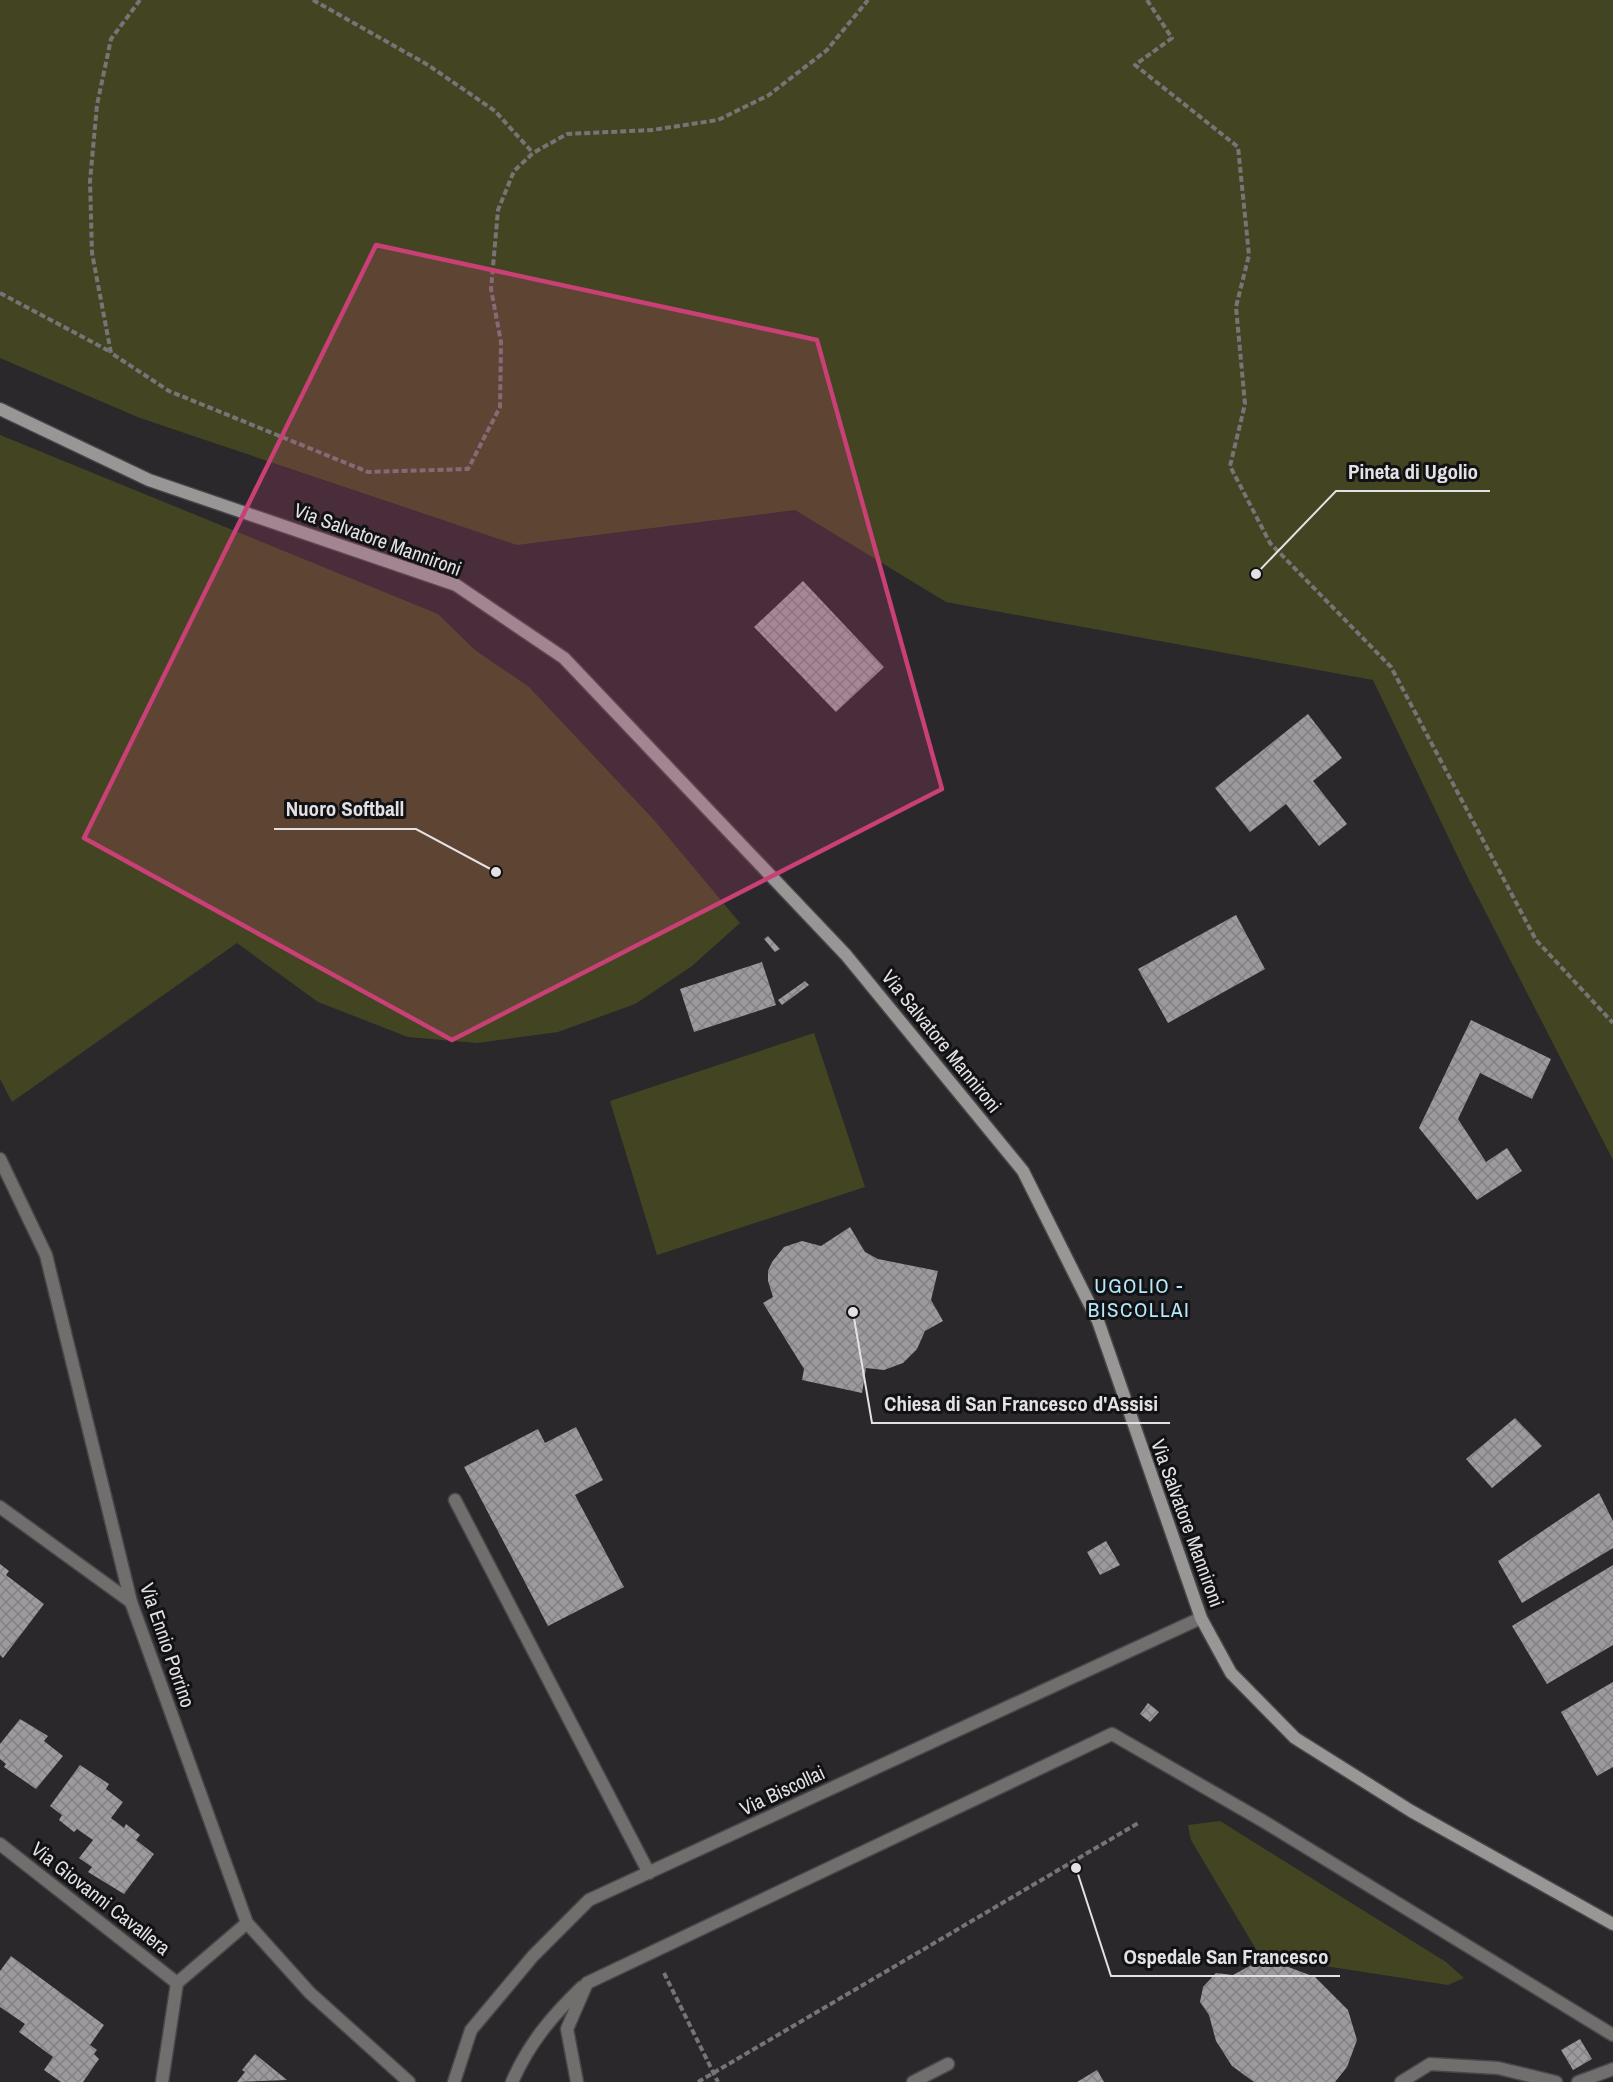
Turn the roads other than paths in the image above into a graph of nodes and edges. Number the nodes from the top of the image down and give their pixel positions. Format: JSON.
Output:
{"nodes":[{"id":1,"x":0,"y":409,"type":"edge"},
{"id":2,"x":0,"y":1159,"type":"edge"},
{"id":3,"x":455,"y":1500,"type":"dead end"},
{"id":4,"x":0,"y":1507,"type":"edge"},
{"id":5,"x":131,"y":1602,"type":"junction"},
{"id":6,"x":1201,"y":1618,"type":"junction"},
{"id":7,"x":0,"y":1844,"type":"edge"},
{"id":8,"x":649,"y":1873,"type":"junction"},
{"id":9,"x":247,"y":1923,"type":"junction"},
{"id":10,"x":1613,"y":1924,"type":"edge"},
{"id":11,"x":177,"y":1983,"type":"junction"},
{"id":12,"x":587,"y":1983,"type":"junction"},
{"id":13,"x":1613,"y":2035,"type":"edge"},
{"id":14,"x":948,"y":2064,"type":"dead end"},
{"id":15,"x":1613,"y":2069,"type":"edge"},
{"id":16,"x":162,"y":2082,"type":"edge"},
{"id":17,"x":409,"y":2082,"type":"edge"},
{"id":18,"x":454,"y":2082,"type":"edge"},
{"id":19,"x":512,"y":2082,"type":"edge"},
{"id":20,"x":577,"y":2082,"type":"edge"},
{"id":21,"x":913,"y":2082,"type":"edge"},
{"id":22,"x":1401,"y":2082,"type":"edge"},
{"id":23,"x":1556,"y":2082,"type":"edge"},
{"id":24,"x":1578,"y":2082,"type":"edge"}],
"edges":[{"from":1,"to":6,"type":"street","name":"Via Salvatore Mannironi"},
{"from":2,"to":5,"type":"street","name":"Via Ennio Porrino"},
{"from":3,"to":8,"type":"street"},
{"from":4,"to":5,"type":"street"},
{"from":5,"to":9,"type":"street","name":"Via Ennio Porrino"},
{"from":6,"to":8,"type":"street","name":"Via Biscollai"},
{"from":6,"to":10,"type":"street","name":"Via Salvatore Mannironi"},
{"from":7,"to":11,"type":"street","name":"Via Giovanni Cavallera"},
{"from":8,"to":18,"type":"street","name":"Via Biscollai"},
{"from":9,"to":11,"type":"street"},
{"from":9,"to":17,"type":"street","name":"Via Ennio Porrino"},
{"from":11,"to":16,"type":"street"},
{"from":12,"to":13,"type":"street"},
{"from":12,"to":19,"type":"street"},
{"from":12,"to":20,"type":"street"},
{"from":14,"to":21,"type":"street"},
{"from":15,"to":24,"type":"street"},
{"from":22,"to":23,"type":"street"}]}
